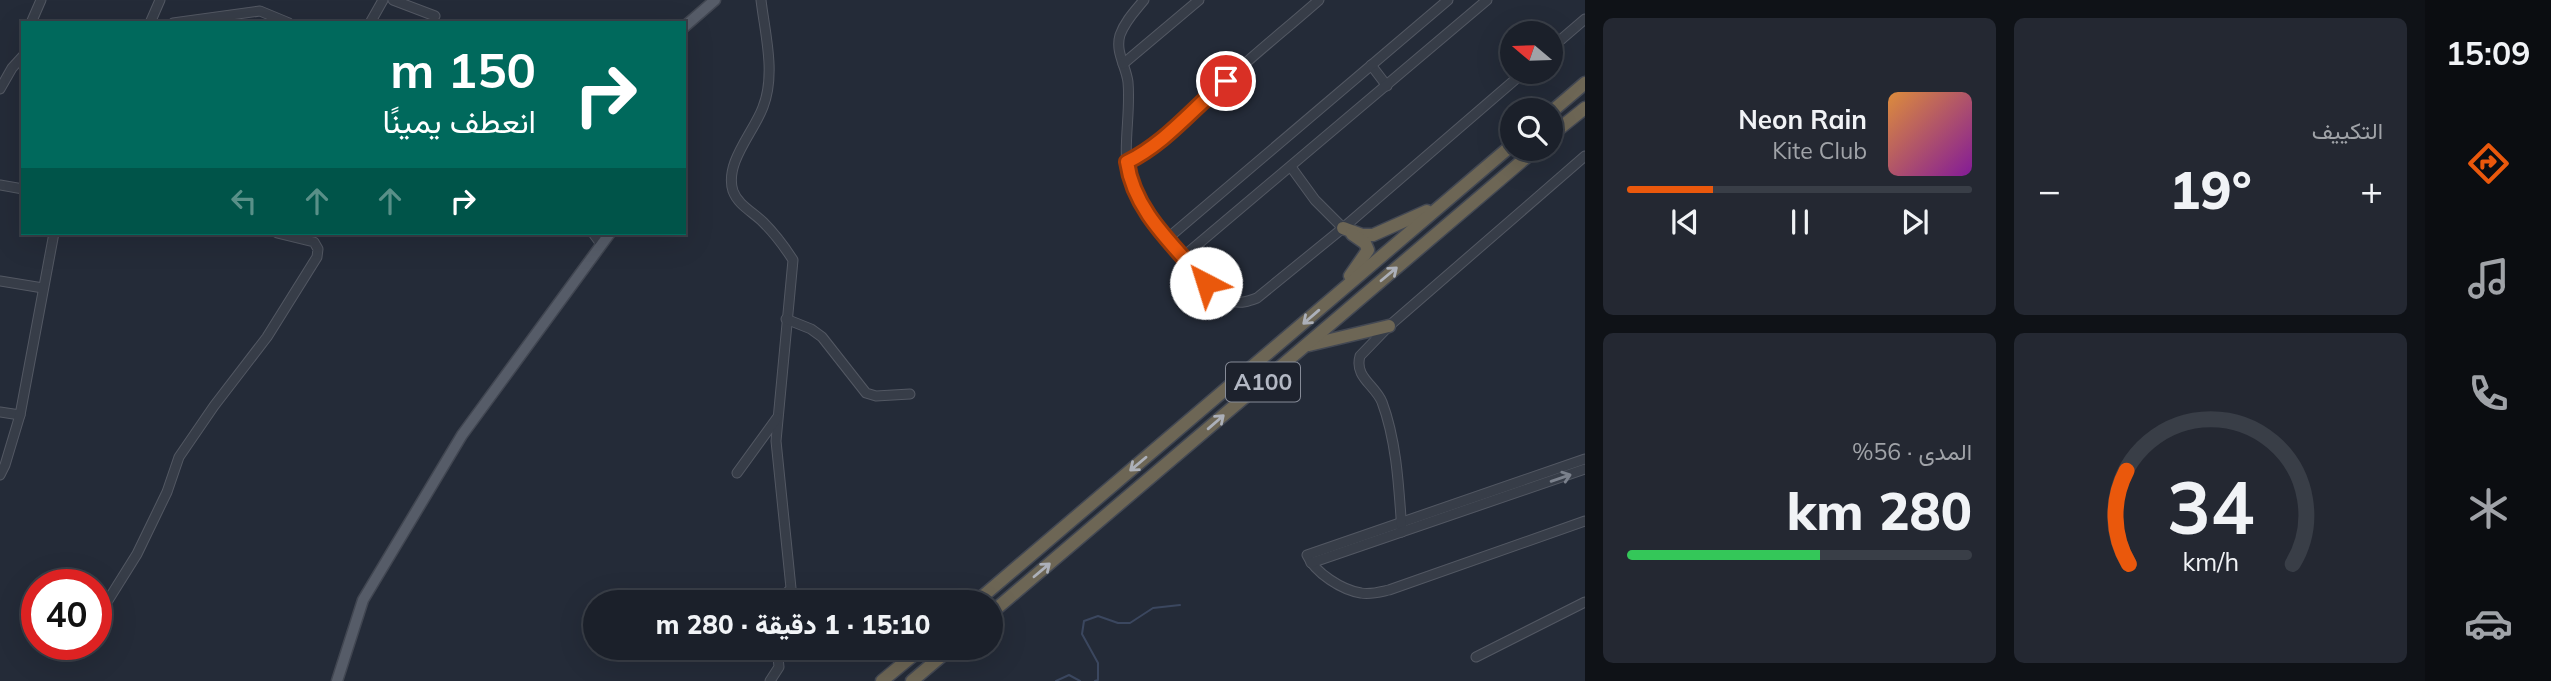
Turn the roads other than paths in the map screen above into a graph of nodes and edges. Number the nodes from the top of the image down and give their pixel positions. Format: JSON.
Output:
{"nodes":[{"id":1,"x":41,"y":0,"type":"edge"},
{"id":2,"x":160,"y":0,"type":"edge"},
{"id":3,"x":383,"y":0,"type":"edge"},
{"id":4,"x":393,"y":0,"type":"edge"},
{"id":5,"x":715,"y":0,"type":"edge"},
{"id":6,"x":761,"y":0,"type":"edge"},
{"id":7,"x":1144,"y":0,"type":"edge"},
{"id":8,"x":1199,"y":0,"type":"edge"},
{"id":9,"x":1319,"y":0,"type":"edge"},
{"id":10,"x":1448,"y":0,"type":"edge"},
{"id":11,"x":1487,"y":0,"type":"edge"},
{"id":12,"x":435,"y":16,"type":"dead end"},
{"id":13,"x":1585,"y":19,"type":"edge"},
{"id":14,"x":32,"y":21,"type":"edge"},
{"id":15,"x":151,"y":21,"type":"edge"},
{"id":16,"x":188,"y":21,"type":"edge"},
{"id":17,"x":284,"y":21,"type":"edge"},
{"id":18,"x":371,"y":21,"type":"edge"},
{"id":19,"x":686,"y":25,"type":"edge"},
{"id":20,"x":1563,"y":38,"type":"edge"},
{"id":21,"x":21,"y":58,"type":"edge"},
{"id":22,"x":1123,"y":64,"type":"junction"},
{"id":23,"x":1371,"y":65,"type":"junction"},
{"id":24,"x":1585,"y":83,"type":"edge"},
{"id":25,"x":1510,"y":84,"type":"edge"},
{"id":26,"x":1387,"y":86,"type":"junction"},
{"id":27,"x":0,"y":89,"type":"edge"},
{"id":28,"x":1563,"y":102,"type":"edge"},
{"id":29,"x":1585,"y":107,"type":"edge"},
{"id":30,"x":1563,"y":125,"type":"edge"},
{"id":31,"x":1500,"y":155,"type":"edge"},
{"id":32,"x":1585,"y":156,"type":"edge"},
{"id":33,"x":1522,"y":161,"type":"edge"},
{"id":34,"x":1127,"y":162,"type":"junction"},
{"id":35,"x":1291,"y":167,"type":"junction"},
{"id":36,"x":0,"y":185,"type":"edge"},
{"id":37,"x":21,"y":189,"type":"edge"},
{"id":38,"x":1446,"y":202,"type":"junction"},
{"id":39,"x":1343,"y":229,"type":"junction"},
{"id":40,"x":54,"y":235,"type":"edge"},
{"id":41,"x":285,"y":235,"type":"edge"},
{"id":42,"x":594,"y":235,"type":"edge"},
{"id":43,"x":608,"y":235,"type":"edge"},
{"id":44,"x":1168,"y":238,"type":"junction"},
{"id":45,"x":601,"y":244,"type":"junction"},
{"id":46,"x":1184,"y":256,"type":"junction"},
{"id":47,"x":0,"y":281,"type":"edge"},
{"id":48,"x":43,"y":288,"type":"junction"},
{"id":49,"x":1331,"y":300,"type":"junction"},
{"id":50,"x":786,"y":319,"type":"junction"},
{"id":51,"x":1389,"y":326,"type":"junction"},
{"id":52,"x":1306,"y":346,"type":"junction"},
{"id":53,"x":910,"y":394,"type":"dead end"},
{"id":54,"x":0,"y":412,"type":"edge"},
{"id":55,"x":20,"y":415,"type":"junction"},
{"id":56,"x":778,"y":416,"type":"junction"},
{"id":57,"x":1585,"y":459,"type":"edge"},
{"id":58,"x":1585,"y":469,"type":"edge"},
{"id":59,"x":737,"y":473,"type":"dead end"},
{"id":60,"x":0,"y":475,"type":"edge"},
{"id":61,"x":1585,"y":521,"type":"edge"},
{"id":62,"x":1401,"y":527,"type":"junction"},
{"id":63,"x":789,"y":590,"type":"edge"},
{"id":64,"x":990,"y":590,"type":"edge"},
{"id":65,"x":112,"y":594,"type":"edge"},
{"id":66,"x":1585,"y":602,"type":"edge"},
{"id":67,"x":1003,"y":603,"type":"edge"},
{"id":68,"x":1476,"y":657,"type":"dead end"},
{"id":69,"x":778,"y":660,"type":"edge"},
{"id":70,"x":907,"y":660,"type":"edge"},
{"id":71,"x":937,"y":660,"type":"edge"},
{"id":72,"x":337,"y":681,"type":"edge"},
{"id":73,"x":770,"y":681,"type":"edge"},
{"id":74,"x":882,"y":681,"type":"edge"},
{"id":75,"x":912,"y":681,"type":"edge"}],
"edges":[{"from":1,"to":14,"type":"street"},
{"from":2,"to":15,"type":"street"},
{"from":3,"to":18,"type":"street"},
{"from":4,"to":12,"type":"street"},
{"from":5,"to":19,"type":"main road"},
{"from":6,"to":50,"type":"street"},
{"from":7,"to":22,"type":"street"},
{"from":8,"to":22,"type":"street"},
{"from":9,"to":34,"type":"street"},
{"from":10,"to":23,"type":"street"},
{"from":11,"to":26,"type":"street"},
{"from":13,"to":20,"type":"street"},
{"from":16,"to":17,"type":"street"},
{"from":21,"to":27,"type":"street"},
{"from":22,"to":34,"type":"street"},
{"from":23,"to":26,"type":"street"},
{"from":23,"to":44,"type":"street"},
{"from":24,"to":28,"type":"highway"},
{"from":25,"to":39,"type":"street"},
{"from":26,"to":35,"type":"street"},
{"from":29,"to":30,"type":"highway"},
{"from":31,"to":38,"type":"highway","number":"A100"},
{"from":32,"to":51,"type":"street"},
{"from":52,"to":33,"type":"highway","number":"A100","one_way":true},
{"from":34,"to":44,"type":"street"},
{"from":35,"to":39,"type":"street"},
{"from":35,"to":46,"type":"street"},
{"from":36,"to":37,"type":"street"},
{"from":38,"to":39,"type":"highway"},
{"from":38,"to":49,"type":"highway","number":"A100"},
{"from":39,"to":46,"type":"street"},
{"from":39,"to":49,"type":"highway"},
{"from":40,"to":48,"type":"street"},
{"from":41,"to":65,"type":"street"},
{"from":42,"to":45,"type":"street"},
{"from":43,"to":45,"type":"main road"},
{"from":44,"to":46,"type":"street"},
{"from":45,"to":72,"type":"main road"},
{"from":47,"to":48,"type":"street"},
{"from":48,"to":55,"type":"street"},
{"from":49,"to":64,"type":"highway","number":"A100","one_way":true},
{"from":50,"to":53,"type":"street"},
{"from":50,"to":56,"type":"street"},
{"from":51,"to":52,"type":"highway"},
{"from":51,"to":62,"type":"street"},
{"from":67,"to":52,"type":"highway","number":"A100","one_way":true},
{"from":54,"to":55,"type":"street"},
{"from":55,"to":60,"type":"street"},
{"from":56,"to":59,"type":"street"},
{"from":56,"to":63,"type":"street"},
{"from":57,"to":62,"type":"street"},
{"from":62,"to":58,"type":"street","one_way":true},
{"from":61,"to":62,"type":"street"},
{"from":66,"to":68,"type":"street"},
{"from":69,"to":73,"type":"street"},
{"from":70,"to":74,"type":"highway"},
{"from":71,"to":75,"type":"highway"}]}
